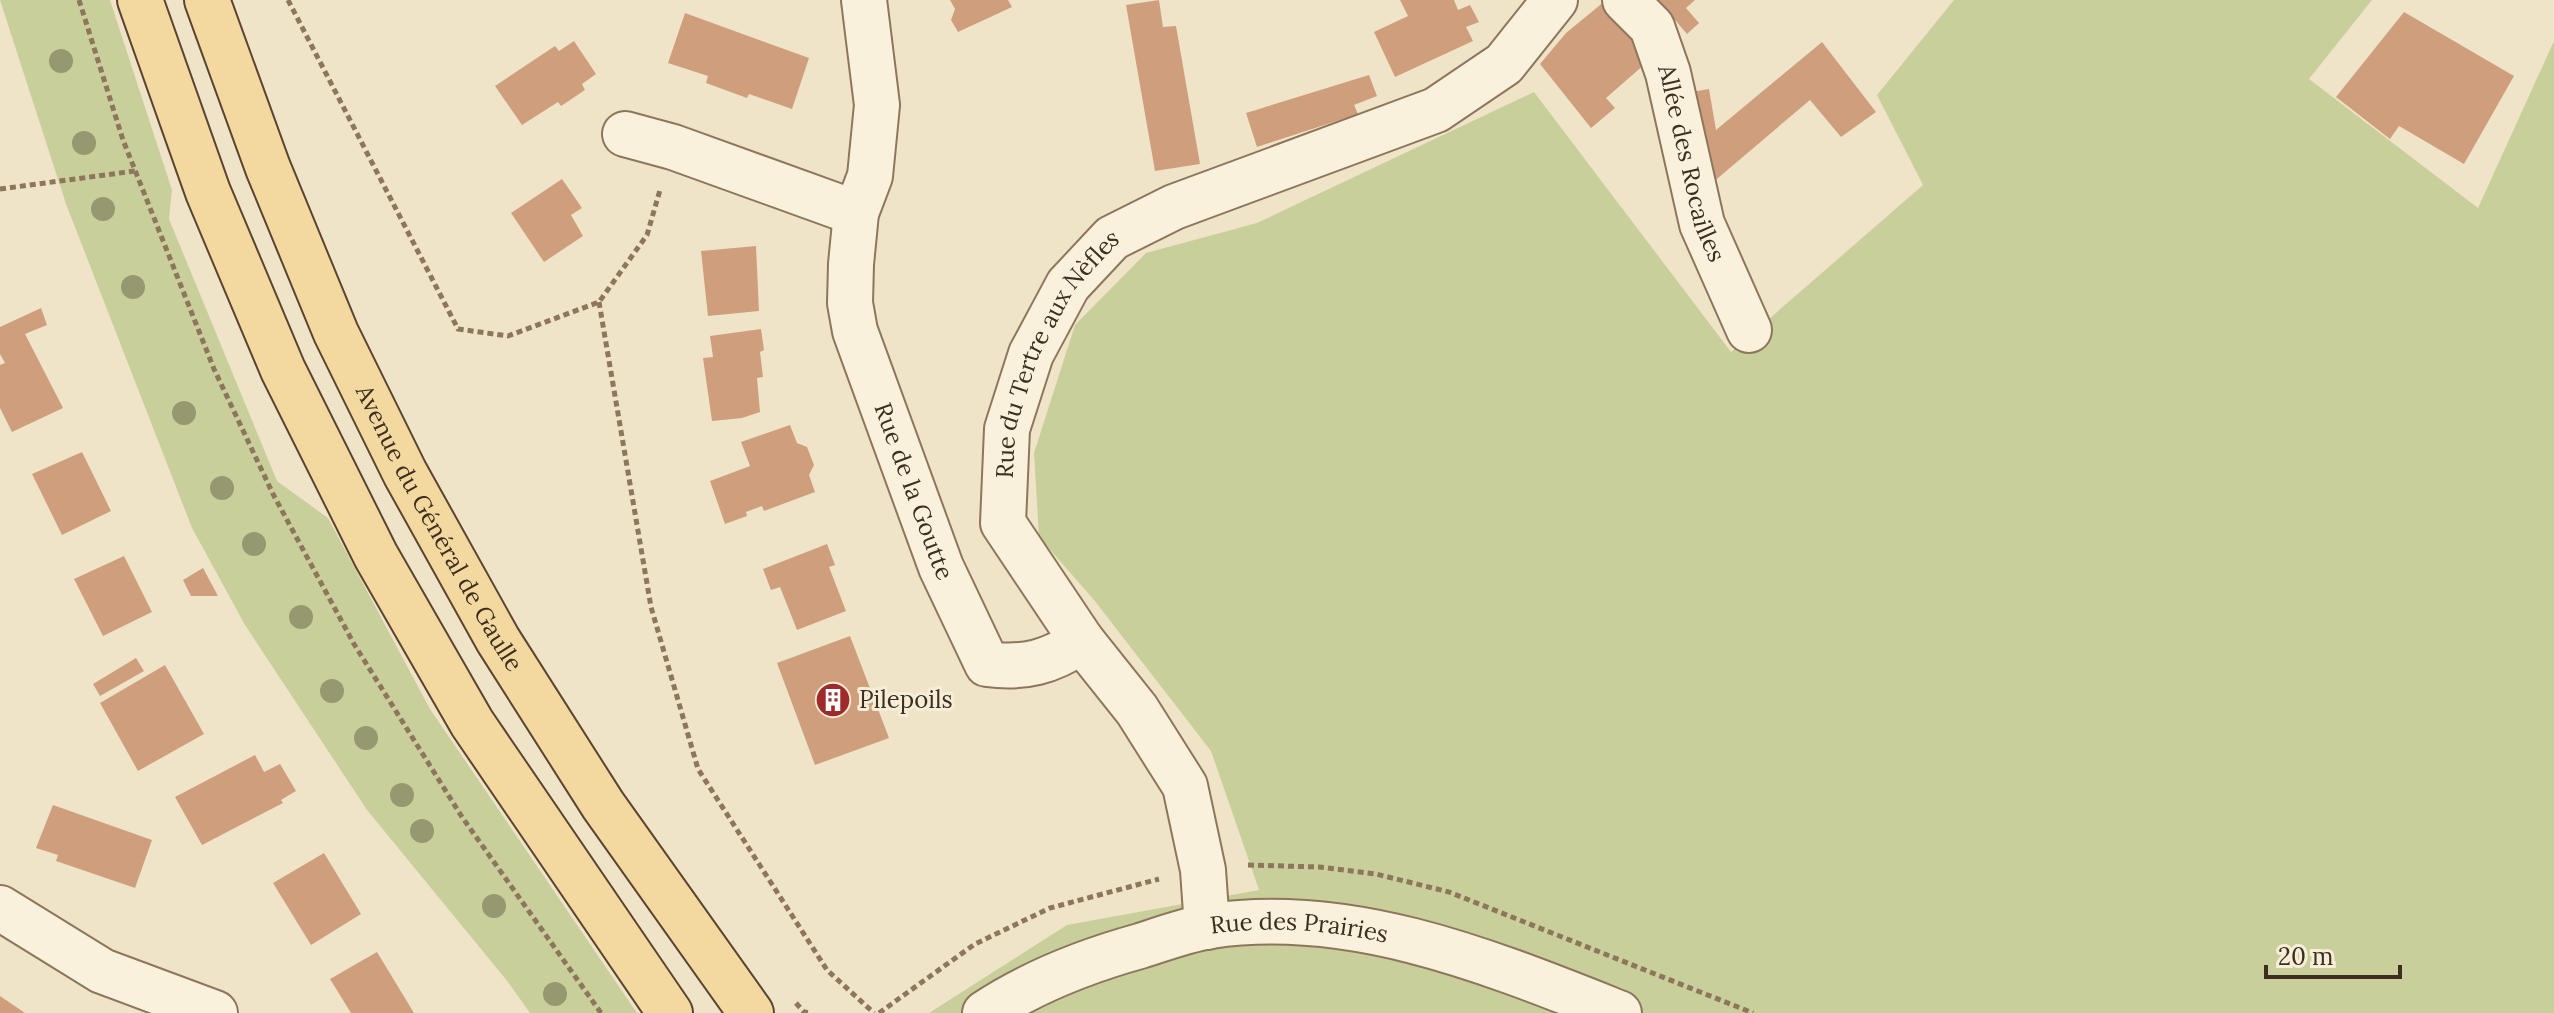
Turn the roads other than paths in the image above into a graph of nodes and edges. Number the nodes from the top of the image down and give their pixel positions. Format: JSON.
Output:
{"nodes":[{"id":1,"x":140,"y":0,"type":"edge"},
{"id":2,"x":207,"y":0,"type":"edge"},
{"id":3,"x":864,"y":0,"type":"edge"},
{"id":4,"x":1555,"y":0,"type":"edge"},
{"id":5,"x":1625,"y":0,"type":"edge"},
{"id":6,"x":625,"y":134,"type":"dead end"},
{"id":7,"x":856,"y":213,"type":"junction"},
{"id":8,"x":1749,"y":330,"type":"dead end"},
{"id":9,"x":1082,"y":641,"type":"junction"},
{"id":10,"x":0,"y":908,"type":"edge"},
{"id":11,"x":1207,"y":927,"type":"junction"},
{"id":12,"x":102,"y":971,"type":"junction"},
{"id":13,"x":130,"y":1013,"type":"edge"},
{"id":14,"x":215,"y":1013,"type":"edge"},
{"id":15,"x":670,"y":1013,"type":"edge"},
{"id":16,"x":751,"y":1013,"type":"edge"},
{"id":17,"x":985,"y":1013,"type":"edge"},
{"id":18,"x":1619,"y":1013,"type":"edge"}],
"edges":[{"from":1,"to":15,"type":"main road"},
{"from":2,"to":16,"type":"main road","name":"Avenue du Général de Gaulle"},
{"from":3,"to":7,"type":"street","name":"Rue de la Goutte"},
{"from":4,"to":9,"type":"street","name":"Rue du Tertre aux Nèfles"},
{"from":5,"to":8,"type":"street","name":"Allée des Rocailles"},
{"from":6,"to":7,"type":"street"},
{"from":7,"to":9,"type":"street","name":"Rue de la Goutte"},
{"from":9,"to":11,"type":"street","name":"Rue du Tertre aux Nèfles"},
{"from":10,"to":12,"type":"street"},
{"from":11,"to":17,"type":"street","name":"Rue des Prairies"},
{"from":11,"to":18,"type":"street","name":"Rue des Prairies"},
{"from":12,"to":13,"type":"street"},
{"from":12,"to":14,"type":"street"}]}
